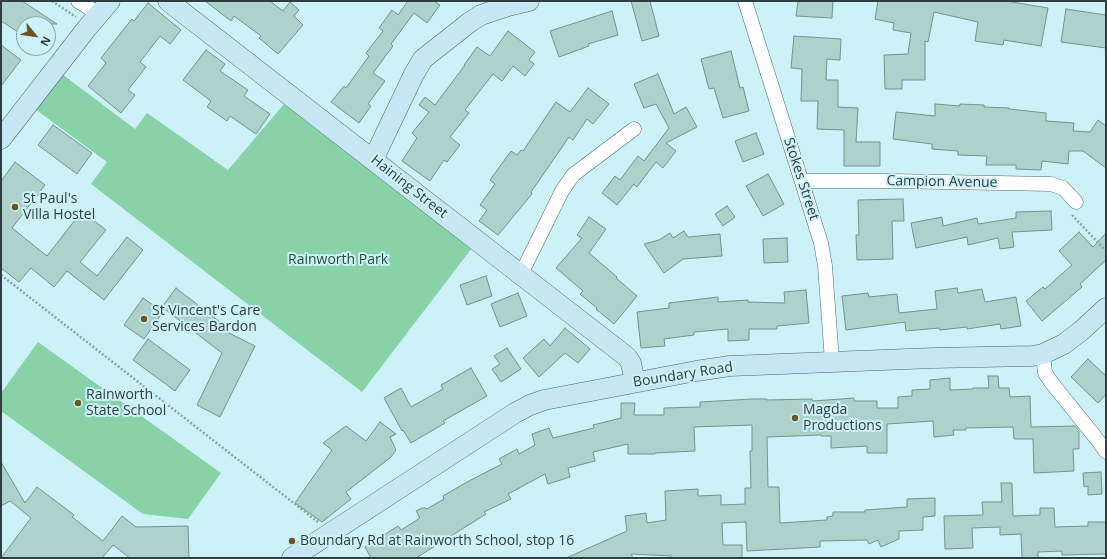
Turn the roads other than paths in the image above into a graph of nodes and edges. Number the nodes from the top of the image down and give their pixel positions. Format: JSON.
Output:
{"nodes":[{"id":1,"x":78,"y":1,"type":"edge"},
{"id":2,"x":168,"y":1,"type":"edge"},
{"id":3,"x":529,"y":1,"type":"edge"},
{"id":4,"x":745,"y":1,"type":"edge"},
{"id":5,"x":508,"y":3,"type":"edge"},
{"id":6,"x":105,"y":7,"type":"edge"},
{"id":7,"x":634,"y":129,"type":"dead end"},
{"id":8,"x":1,"y":138,"type":"edge"},
{"id":9,"x":373,"y":160,"type":"junction"},
{"id":10,"x":802,"y":181,"type":"junction"},
{"id":11,"x":1073,"y":207,"type":"road end"},
{"id":12,"x":521,"y":274,"type":"junction"},
{"id":13,"x":1106,"y":308,"type":"edge"},
{"id":14,"x":1042,"y":354,"type":"junction"},
{"id":15,"x":832,"y":361,"type":"junction"},
{"id":16,"x":635,"y":382,"type":"junction"},
{"id":17,"x":1106,"y":452,"type":"edge"},
{"id":18,"x":292,"y":558,"type":"edge"}],
"edges":[{"from":1,"to":6,"type":"street"},
{"from":2,"to":9,"type":"street","name":"Haining Street"},
{"from":3,"to":5,"type":"street"},
{"from":4,"to":10,"type":"street","name":"Stokes Street"},
{"from":5,"to":9,"type":"street"},
{"from":6,"to":8,"type":"street"},
{"from":7,"to":12,"type":"street"},
{"from":9,"to":12,"type":"street","name":"Haining Street"},
{"from":10,"to":11,"type":"street","name":"Campion Avenue"},
{"from":10,"to":15,"type":"street","name":"Stokes Street"},
{"from":12,"to":16,"type":"street","name":"Haining Street"},
{"from":13,"to":14,"type":"street","name":"Boundary Road"},
{"from":14,"to":15,"type":"street","name":"Boundary Road"},
{"from":14,"to":17,"type":"street"},
{"from":15,"to":16,"type":"street","name":"Boundary Road"},
{"from":16,"to":18,"type":"street","name":"Boundary Road"}]}
